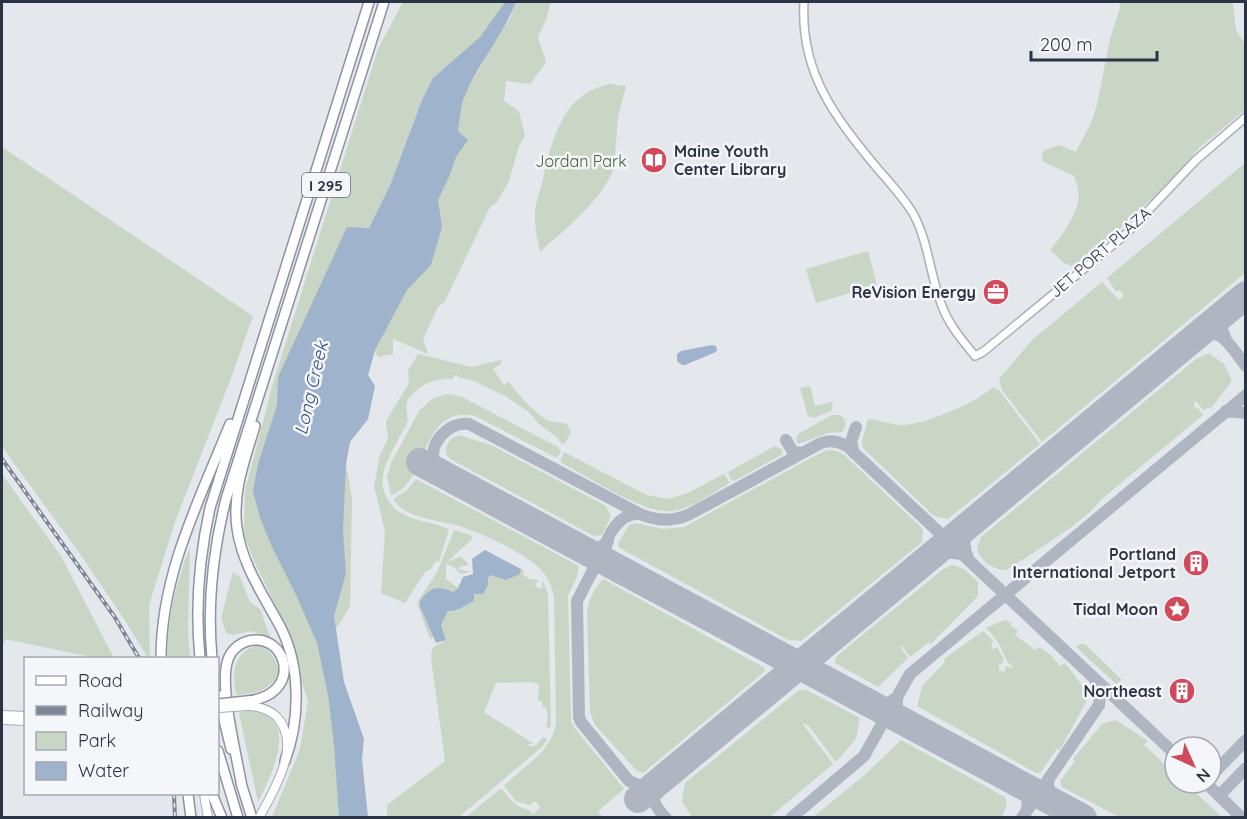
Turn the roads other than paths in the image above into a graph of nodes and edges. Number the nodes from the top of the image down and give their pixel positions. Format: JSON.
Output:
{"nodes":[{"id":1,"x":368,"y":2,"type":"edge"},
{"id":2,"x":384,"y":2,"type":"edge"},
{"id":3,"x":804,"y":2,"type":"edge"},
{"id":4,"x":1245,"y":117,"type":"edge"},
{"id":5,"x":268,"y":321,"type":"junction"},
{"id":6,"x":273,"y":351,"type":"junction"},
{"id":7,"x":161,"y":657,"type":"edge"},
{"id":8,"x":200,"y":657,"type":"edge"},
{"id":9,"x":212,"y":657,"type":"edge"},
{"id":10,"x":219,"y":700,"type":"edge"},
{"id":11,"x":247,"y":704,"type":"junction"},
{"id":12,"x":219,"y":706,"type":"edge"},
{"id":13,"x":2,"y":715,"type":"edge"},
{"id":14,"x":24,"y":716,"type":"edge"},
{"id":15,"x":2,"y":720,"type":"edge"},
{"id":16,"x":24,"y":722,"type":"edge"},
{"id":17,"x":219,"y":754,"type":"edge"},
{"id":18,"x":285,"y":761,"type":"junction"},
{"id":19,"x":242,"y":787,"type":"junction"},
{"id":20,"x":188,"y":795,"type":"edge"},
{"id":21,"x":204,"y":795,"type":"edge"},
{"id":22,"x":212,"y":795,"type":"edge"},
{"id":23,"x":191,"y":818,"type":"edge"},
{"id":24,"x":208,"y":818,"type":"edge"},
{"id":25,"x":222,"y":818,"type":"edge"},
{"id":26,"x":238,"y":818,"type":"edge"},
{"id":27,"x":252,"y":818,"type":"edge"},
{"id":28,"x":259,"y":818,"type":"edge"}],
"edges":[{"from":1,"to":5,"type":"highway","number":"I 295"},
{"from":2,"to":6,"type":"highway","number":"I 295"},
{"from":3,"to":4,"type":"street","name":"JET PORT PLAZA"},
{"from":5,"to":7,"type":"highway"},
{"from":5,"to":8,"type":"highway","number":"I 295"},
{"from":6,"to":9,"type":"highway","number":"I 295"},
{"from":6,"to":18,"type":"highway"},
{"from":10,"to":19,"type":"highway"},
{"from":11,"to":12,"type":"highway","bridge":true},
{"from":11,"to":18,"type":"main road"},
{"from":11,"to":19,"type":"highway"},
{"from":13,"to":14,"type":"main road"},
{"from":15,"to":16,"type":"main road"},
{"from":17,"to":26,"type":"highway"},
{"from":18,"to":28,"type":"main road"},
{"from":19,"to":27,"type":"highway"},
{"from":20,"to":23,"type":"highway"},
{"from":21,"to":24,"type":"main road"},
{"from":22,"to":25,"type":"highway"}]}
